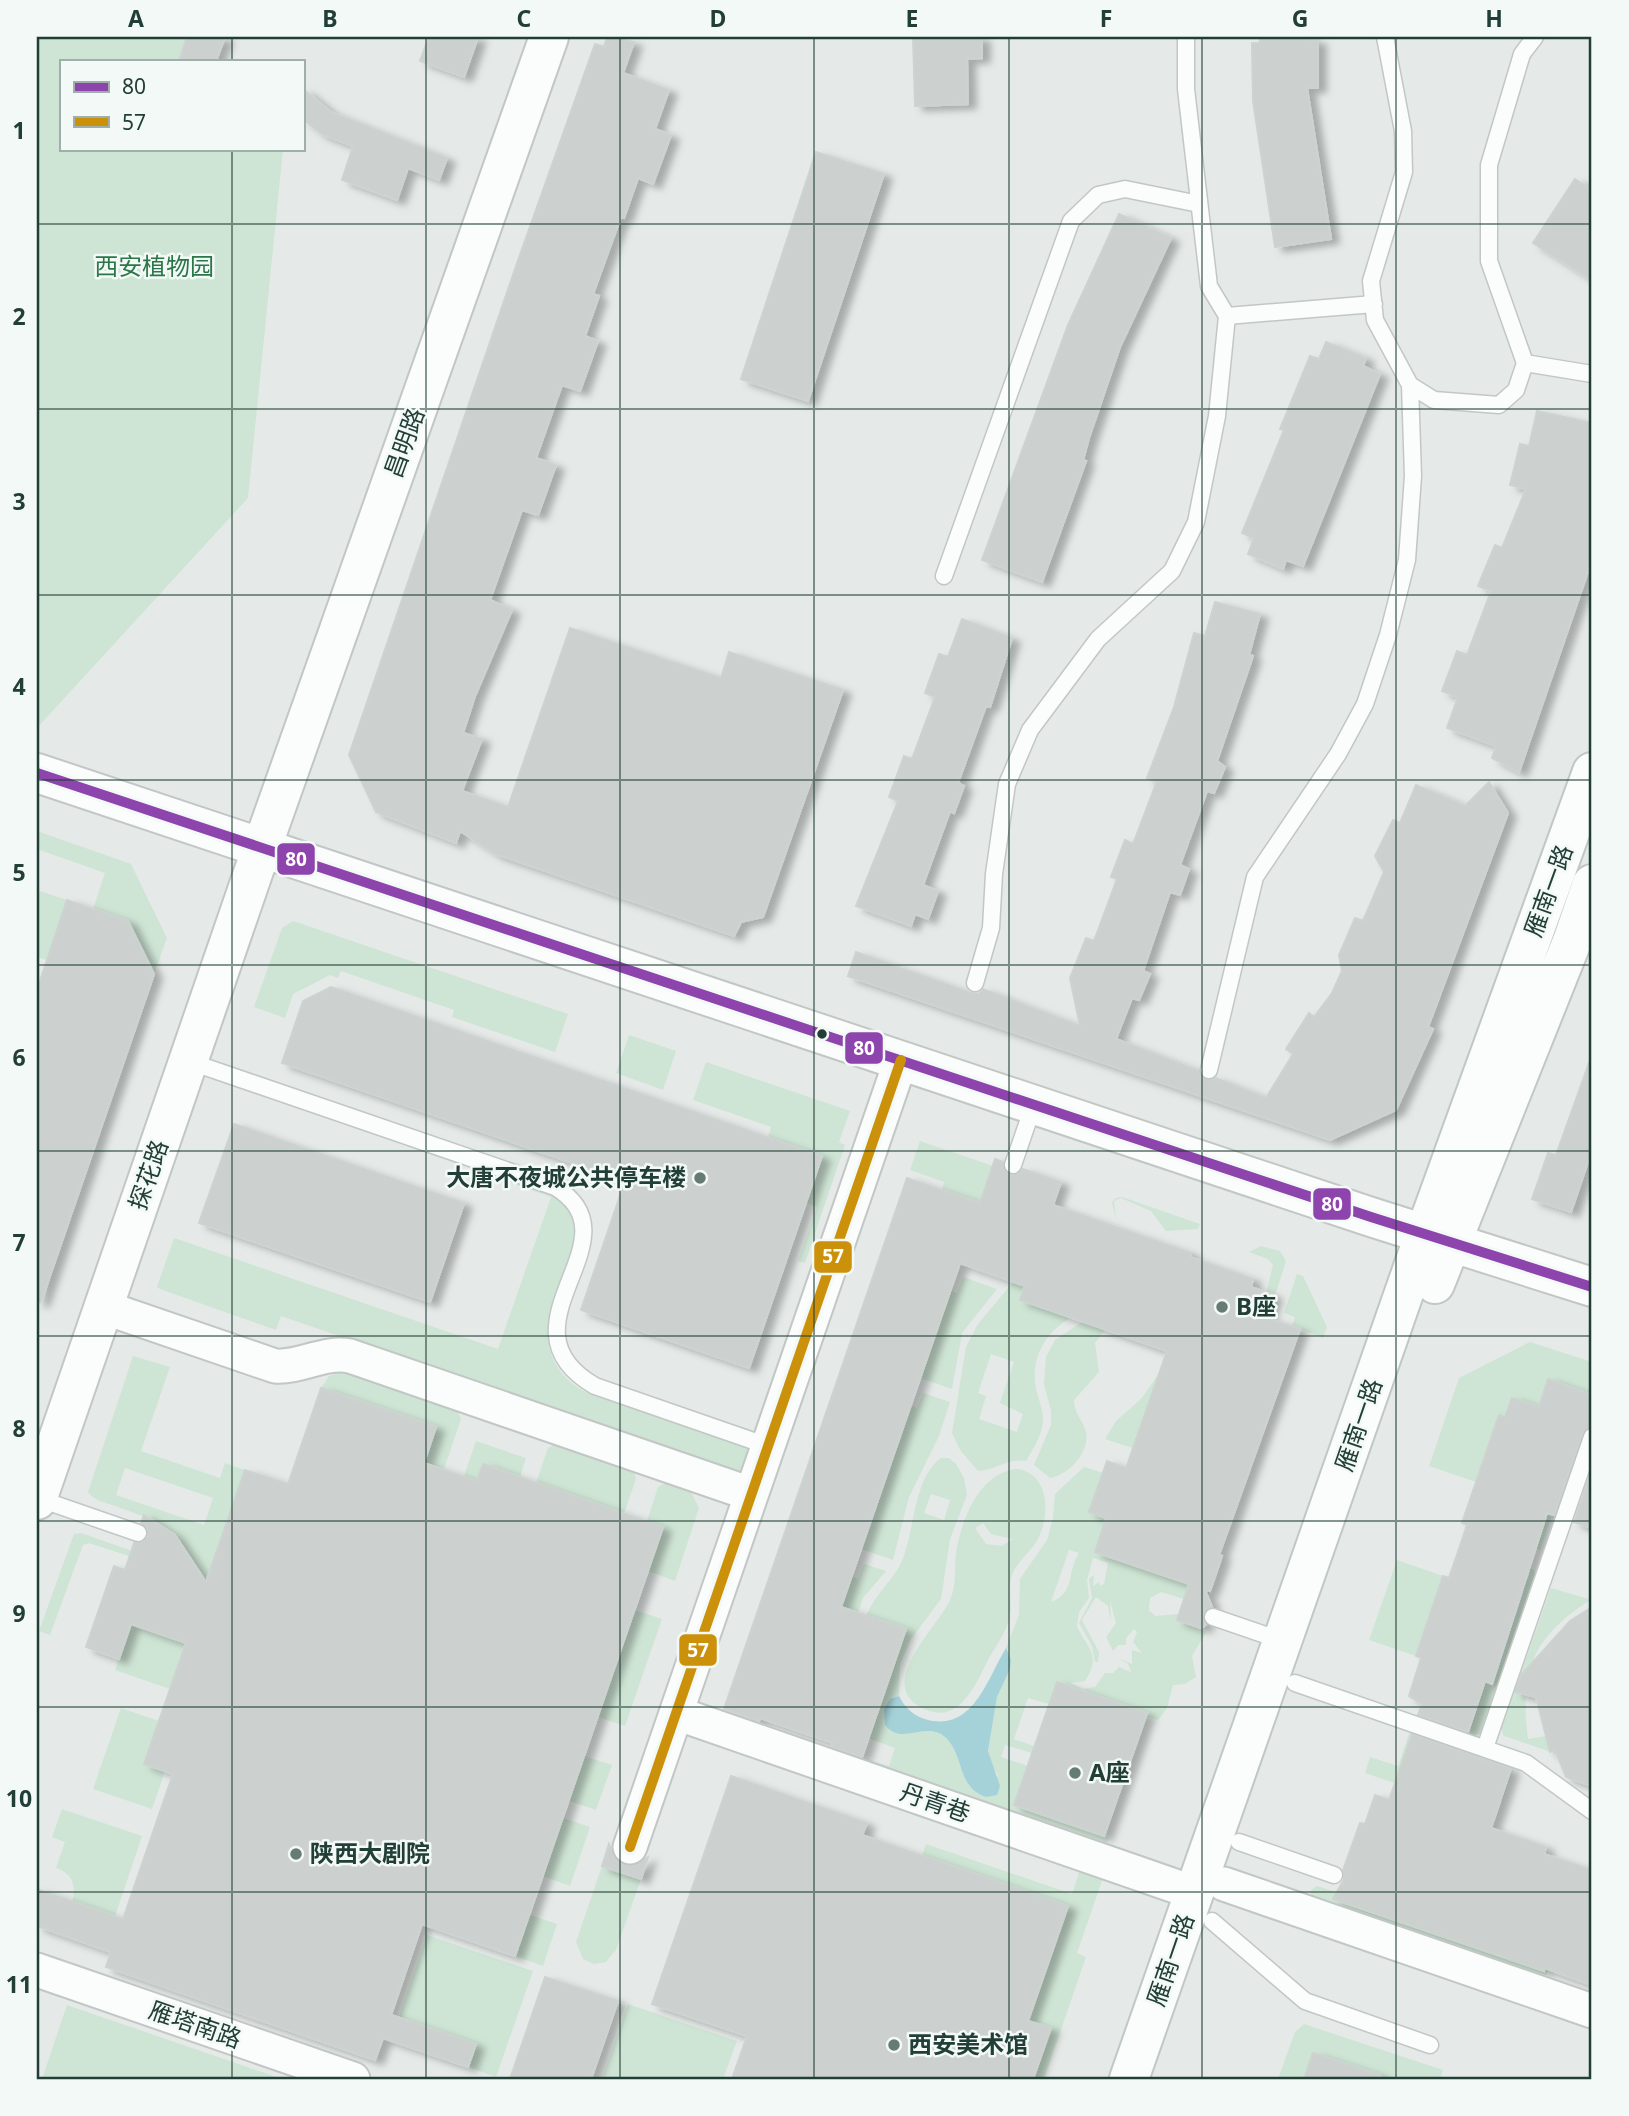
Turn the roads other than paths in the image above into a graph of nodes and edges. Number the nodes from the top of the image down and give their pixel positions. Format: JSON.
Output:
{"nodes":[{"id":1,"x":549,"y":37,"type":"edge"},
{"id":2,"x":1186,"y":37,"type":"edge"},
{"id":3,"x":1385,"y":37,"type":"edge"},
{"id":4,"x":1535,"y":37,"type":"edge"},
{"id":5,"x":1199,"y":204,"type":"junction"},
{"id":6,"x":1374,"y":304,"type":"junction"},
{"id":7,"x":1227,"y":316,"type":"junction"},
{"id":8,"x":1525,"y":363,"type":"junction"},
{"id":9,"x":1592,"y":374,"type":"edge"},
{"id":10,"x":1410,"y":385,"type":"junction"},
{"id":11,"x":944,"y":576,"type":"dead end"},
{"id":12,"x":1592,"y":772,"type":"edge"},
{"id":13,"x":37,"y":773,"type":"edge"},
{"id":14,"x":261,"y":850,"type":"junction"},
{"id":15,"x":1592,"y":884,"type":"edge"},
{"id":16,"x":1583,"y":943,"type":"edge"},
{"id":17,"x":975,"y":984,"type":"dead end"},
{"id":18,"x":188,"y":1060,"type":"junction"},
{"id":19,"x":901,"y":1060,"type":"junction"},
{"id":20,"x":1209,"y":1070,"type":"dead end"},
{"id":21,"x":1034,"y":1104,"type":"junction"},
{"id":22,"x":1013,"y":1165,"type":"dead end"},
{"id":23,"x":1438,"y":1237,"type":"junction"},
{"id":24,"x":1592,"y":1287,"type":"edge"},
{"id":25,"x":103,"y":1307,"type":"junction"},
{"id":26,"x":1592,"y":1437,"type":"edge"},
{"id":27,"x":768,"y":1446,"type":"junction"},
{"id":28,"x":751,"y":1494,"type":"junction"},
{"id":29,"x":37,"y":1499,"type":"edge"},
{"id":30,"x":138,"y":1533,"type":"dead end"},
{"id":31,"x":1213,"y":1617,"type":"dead end"},
{"id":32,"x":1283,"y":1641,"type":"junction"},
{"id":33,"x":1295,"y":1683,"type":"junction"},
{"id":34,"x":676,"y":1713,"type":"junction"},
{"id":35,"x":1485,"y":1748,"type":"junction"},
{"id":36,"x":1592,"y":1811,"type":"edge"},
{"id":37,"x":1239,"y":1842,"type":"junction"},
{"id":38,"x":630,"y":1847,"type":"dead end"},
{"id":39,"x":1334,"y":1875,"type":"dead end"},
{"id":40,"x":1211,"y":1899,"type":"junction"},
{"id":41,"x":37,"y":1970,"type":"edge"},
{"id":42,"x":1592,"y":2011,"type":"edge"},
{"id":43,"x":1430,"y":2045,"type":"dead end"},
{"id":44,"x":353,"y":2079,"type":"edge"},
{"id":45,"x":1129,"y":2079,"type":"edge"},
{"id":46,"x":1157,"y":2079,"type":"edge"}],
"edges":[{"from":1,"to":14,"type":"street","name":"昌明路"},
{"from":2,"to":5,"type":"lane"},
{"from":3,"to":6,"type":"lane"},
{"from":4,"to":8,"type":"lane"},
{"from":5,"to":7,"type":"lane"},
{"from":5,"to":11,"type":"lane"},
{"from":6,"to":7,"type":"lane"},
{"from":6,"to":10,"type":"lane"},
{"from":7,"to":17,"type":"lane"},
{"from":8,"to":9,"type":"lane"},
{"from":8,"to":10,"type":"lane"},
{"from":10,"to":20,"type":"lane"},
{"from":12,"to":23,"type":"street","name":"雁南一路"},
{"from":13,"to":14,"type":"street"},
{"from":14,"to":18,"type":"street","name":"探花路"},
{"from":14,"to":19,"type":"street"},
{"from":15,"to":16,"type":"street","name":"雁南一路"},
{"from":16,"to":23,"type":"street","name":"雁南一路"},
{"from":18,"to":25,"type":"street","name":"探花路"},
{"from":18,"to":27,"type":"lane"},
{"from":19,"to":21,"type":"street"},
{"from":19,"to":27,"type":"street"},
{"from":21,"to":22,"type":"lane"},
{"from":21,"to":23,"type":"street"},
{"from":23,"to":24,"type":"street"},
{"from":23,"to":32,"type":"street","name":"雁南一路"},
{"from":23,"to":33,"type":"street","name":"雁南一路"},
{"from":25,"to":28,"type":"street"},
{"from":25,"to":29,"type":"street","name":"探花路"},
{"from":26,"to":35,"type":"lane"},
{"from":27,"to":28,"type":"street"},
{"from":28,"to":34,"type":"street"},
{"from":29,"to":30,"type":"lane"},
{"from":31,"to":32,"type":"lane"},
{"from":32,"to":40,"type":"street","name":"雁南一路"},
{"from":33,"to":35,"type":"lane"},
{"from":33,"to":37,"type":"street","name":"雁南一路"},
{"from":34,"to":38,"type":"street"},
{"from":34,"to":40,"type":"street","name":"丹青巷"},
{"from":35,"to":36,"type":"lane"},
{"from":37,"to":39,"type":"lane"},
{"from":37,"to":40,"type":"street","name":"雁南一路"},
{"from":40,"to":42,"type":"street","name":"丹青巷"},
{"from":40,"to":43,"type":"lane"},
{"from":40,"to":45,"type":"street","name":"雁南一路"},
{"from":40,"to":46,"type":"street","name":"雁南一路"},
{"from":41,"to":44,"type":"street","name":"雁塔南路"}]}
